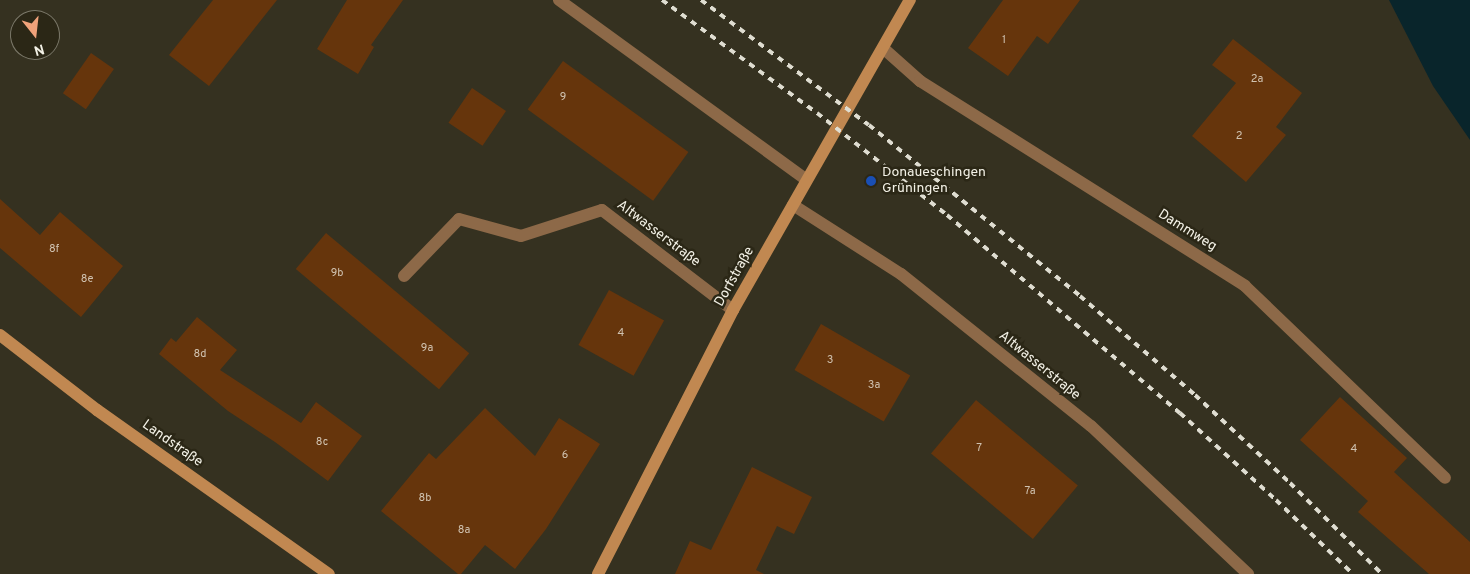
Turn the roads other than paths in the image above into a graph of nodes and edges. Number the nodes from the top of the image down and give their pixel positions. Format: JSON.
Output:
{"nodes":[{"id":1,"x":559,"y":0,"type":"edge"},
{"id":2,"x":910,"y":0,"type":"edge"},
{"id":3,"x":883,"y":48,"type":"junction"},
{"id":4,"x":807,"y":180,"type":"junction"},
{"id":5,"x":793,"y":205,"type":"junction"},
{"id":6,"x":404,"y":276,"type":"dead end"},
{"id":7,"x":733,"y":310,"type":"junction"},
{"id":8,"x":0,"y":335,"type":"edge"},
{"id":9,"x":1445,"y":478,"type":"dead end"},
{"id":10,"x":329,"y":574,"type":"edge"},
{"id":11,"x":598,"y":574,"type":"edge"},
{"id":12,"x":1248,"y":574,"type":"edge"}],
"edges":[{"from":1,"to":4,"type":"street"},
{"from":2,"to":3,"type":"street","name":"Dorfstraße"},
{"from":3,"to":4,"type":"street","name":"Dorfstraße"},
{"from":3,"to":9,"type":"street","name":"Dammweg"},
{"from":4,"to":5,"type":"street","name":"Dorfstraße"},
{"from":5,"to":7,"type":"street","name":"Dorfstraße"},
{"from":5,"to":12,"type":"street","name":"Altwasserstraße"},
{"from":6,"to":7,"type":"street","name":"Altwasserstraße"},
{"from":7,"to":11,"type":"street","name":"Dorfstraße"},
{"from":8,"to":10,"type":"street","name":"Landstraße"}]}
